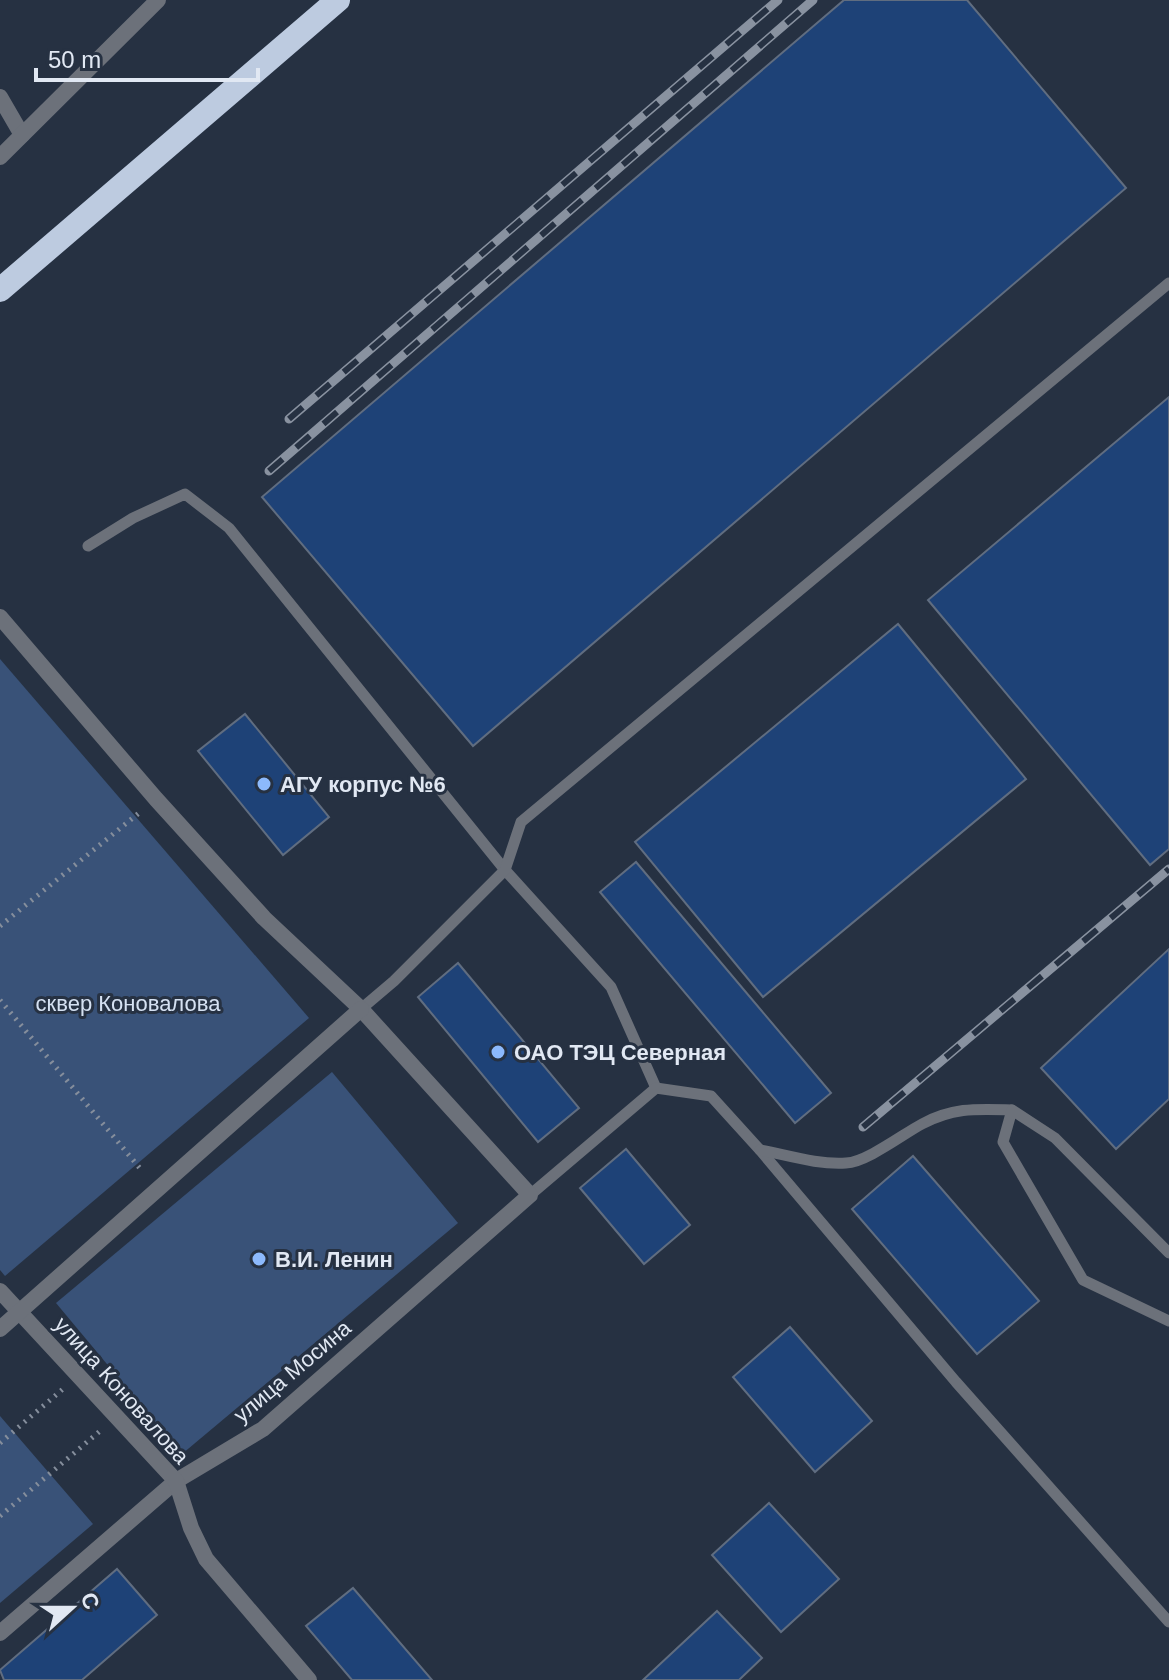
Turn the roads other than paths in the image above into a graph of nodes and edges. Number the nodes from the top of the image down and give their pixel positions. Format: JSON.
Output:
{"nodes":[{"id":1,"x":158,"y":0,"type":"edge"},
{"id":2,"x":338,"y":0,"type":"edge"},
{"id":3,"x":0,"y":97,"type":"edge"},
{"id":4,"x":22,"y":135,"type":"junction"},
{"id":5,"x":0,"y":157,"type":"edge"},
{"id":6,"x":1169,"y":283,"type":"edge"},
{"id":7,"x":0,"y":290,"type":"edge"},
{"id":8,"x":88,"y":546,"type":"dead end"},
{"id":9,"x":0,"y":617,"type":"edge"},
{"id":10,"x":505,"y":870,"type":"junction"},
{"id":11,"x":361,"y":1009,"type":"junction"},
{"id":12,"x":656,"y":1088,"type":"junction"},
{"id":13,"x":1012,"y":1110,"type":"junction"},
{"id":14,"x":760,"y":1150,"type":"junction"},
{"id":15,"x":530,"y":1195,"type":"junction"},
{"id":16,"x":1169,"y":1253,"type":"edge"},
{"id":17,"x":0,"y":1291,"type":"edge"},
{"id":18,"x":21,"y":1311,"type":"junction"},
{"id":19,"x":1169,"y":1321,"type":"edge"},
{"id":20,"x":0,"y":1329,"type":"edge"},
{"id":21,"x":176,"y":1481,"type":"junction"},
{"id":22,"x":1169,"y":1622,"type":"edge"},
{"id":23,"x":0,"y":1633,"type":"edge"},
{"id":24,"x":309,"y":1680,"type":"edge"}],
"edges":[{"from":1,"to":4,"type":"street"},
{"from":2,"to":7,"type":"highway"},
{"from":3,"to":4,"type":"street"},
{"from":4,"to":5,"type":"street"},
{"from":6,"to":10,"type":"lane"},
{"from":8,"to":10,"type":"lane"},
{"from":9,"to":11,"type":"street"},
{"from":10,"to":11,"type":"lane"},
{"from":10,"to":12,"type":"lane"},
{"from":11,"to":15,"type":"street"},
{"from":11,"to":18,"type":"street"},
{"from":12,"to":14,"type":"lane"},
{"from":12,"to":15,"type":"lane"},
{"from":13,"to":14,"type":"lane"},
{"from":13,"to":16,"type":"lane"},
{"from":13,"to":19,"type":"lane"},
{"from":14,"to":22,"type":"lane"},
{"from":15,"to":21,"type":"street","name":"улица Мосина"},
{"from":17,"to":18,"type":"street","name":"улица Коновалова"},
{"from":18,"to":20,"type":"street"},
{"from":18,"to":21,"type":"street","name":"улица Коновалова"},
{"from":21,"to":23,"type":"street","name":"улица Мосина"},
{"from":21,"to":24,"type":"street","name":"улица Коновалова"}]}
